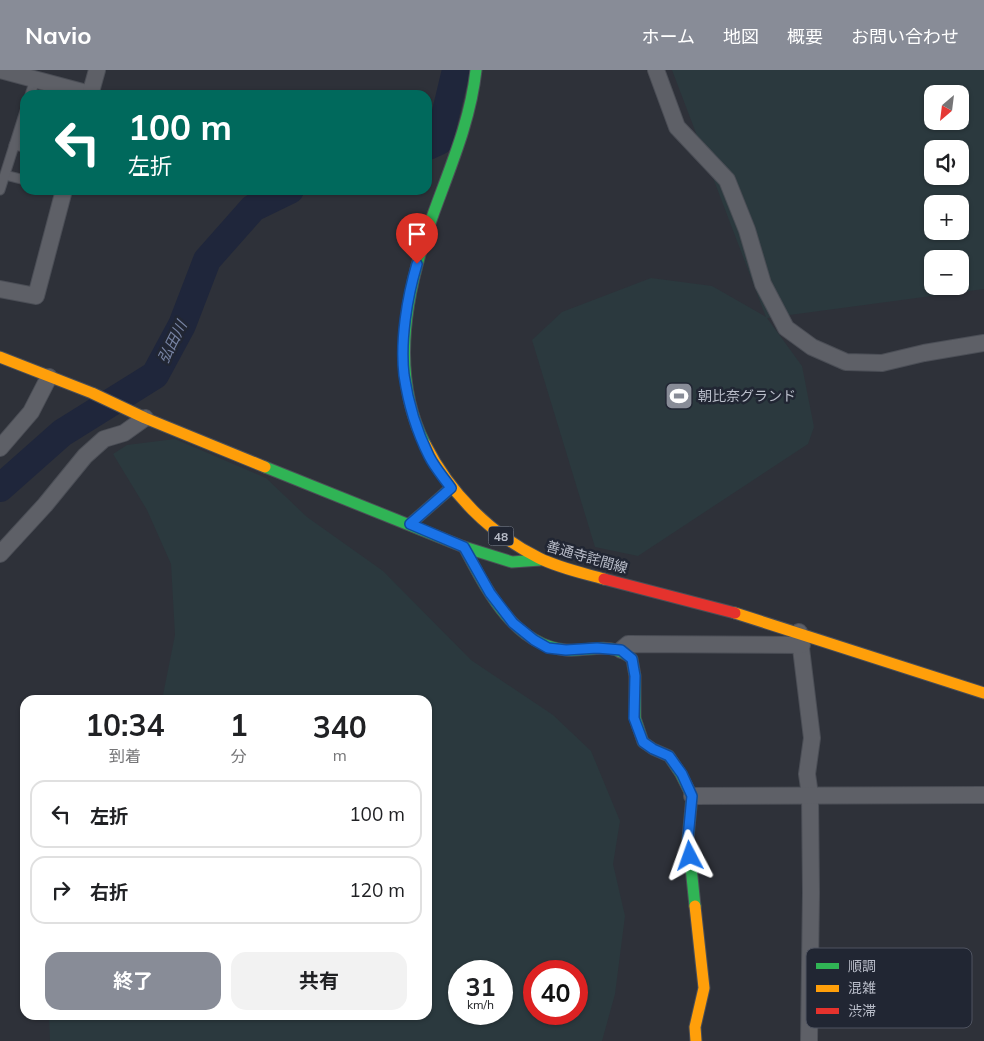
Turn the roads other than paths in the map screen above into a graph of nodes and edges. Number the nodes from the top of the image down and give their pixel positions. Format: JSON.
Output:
{"nodes":[{"id":1,"x":0,"y":70,"type":"edge"},
{"id":2,"x":96,"y":70,"type":"edge"},
{"id":3,"x":476,"y":70,"type":"edge"},
{"id":4,"x":656,"y":70,"type":"edge"},
{"id":5,"x":32,"y":87,"type":"edge"},
{"id":6,"x":54,"y":90,"type":"edge"},
{"id":7,"x":91,"y":90,"type":"edge"},
{"id":8,"x":20,"y":127,"type":"edge"},
{"id":9,"x":14,"y":145,"type":"junction"},
{"id":10,"x":20,"y":147,"type":"edge"},
{"id":11,"x":5,"y":175,"type":"junction"},
{"id":12,"x":20,"y":179,"type":"edge"},
{"id":13,"x":0,"y":190,"type":"edge"},
{"id":14,"x":63,"y":195,"type":"edge"},
{"id":15,"x":0,"y":289,"type":"edge"},
{"id":16,"x":984,"y":343,"type":"edge"},
{"id":17,"x":0,"y":357,"type":"edge"},
{"id":18,"x":48,"y":377,"type":"junction"},
{"id":19,"x":140,"y":416,"type":"junction"},
{"id":20,"x":0,"y":448,"type":"edge"},
{"id":21,"x":451,"y":488,"type":"junction"},
{"id":22,"x":410,"y":524,"type":"junction"},
{"id":23,"x":464,"y":547,"type":"junction"},
{"id":24,"x":0,"y":554,"type":"edge"},
{"id":25,"x":540,"y":560,"type":"junction"},
{"id":26,"x":801,"y":638,"type":"junction"},
{"id":27,"x":621,"y":650,"type":"junction"},
{"id":28,"x":984,"y":693,"type":"edge"},
{"id":29,"x":810,"y":794,"type":"junction"},
{"id":30,"x":984,"y":794,"type":"edge"},
{"id":31,"x":692,"y":796,"type":"junction"},
{"id":32,"x":809,"y":948,"type":"edge"},
{"id":33,"x":809,"y":1028,"type":"edge"},
{"id":34,"x":696,"y":1041,"type":"edge"},
{"id":35,"x":809,"y":1041,"type":"edge"}],
"edges":[{"from":1,"to":5,"type":"street"},
{"from":2,"to":7,"type":"street"},
{"from":3,"to":21,"type":"street","name":"善通寺詫間線","number":"48"},
{"from":4,"to":16,"type":"street"},
{"from":5,"to":6,"type":"street"},
{"from":8,"to":9,"type":"lane"},
{"from":9,"to":10,"type":"lane"},
{"from":9,"to":11,"type":"lane"},
{"from":11,"to":12,"type":"lane"},
{"from":11,"to":13,"type":"lane"},
{"from":14,"to":15,"type":"street"},
{"from":17,"to":18,"type":"street"},
{"from":18,"to":19,"type":"street"},
{"from":18,"to":20,"type":"street"},
{"from":19,"to":22,"type":"street"},
{"from":19,"to":24,"type":"street"},
{"from":21,"to":22,"type":"street"},
{"from":21,"to":25,"type":"street","name":"善通寺詫間線","number":"48"},
{"from":22,"to":23,"type":"street"},
{"from":23,"to":25,"type":"street"},
{"from":23,"to":27,"type":"street"},
{"from":25,"to":26,"type":"street","name":"善通寺詫間線","number":"48"},
{"from":26,"to":27,"type":"street"},
{"from":26,"to":28,"type":"street","name":"善通寺詫間線","number":"48"},
{"from":26,"to":29,"type":"street"},
{"from":27,"to":31,"type":"street"},
{"from":29,"to":30,"type":"street"},
{"from":29,"to":31,"type":"street"},
{"from":29,"to":32,"type":"street"},
{"from":31,"to":34,"type":"street"},
{"from":33,"to":35,"type":"street"}]}
